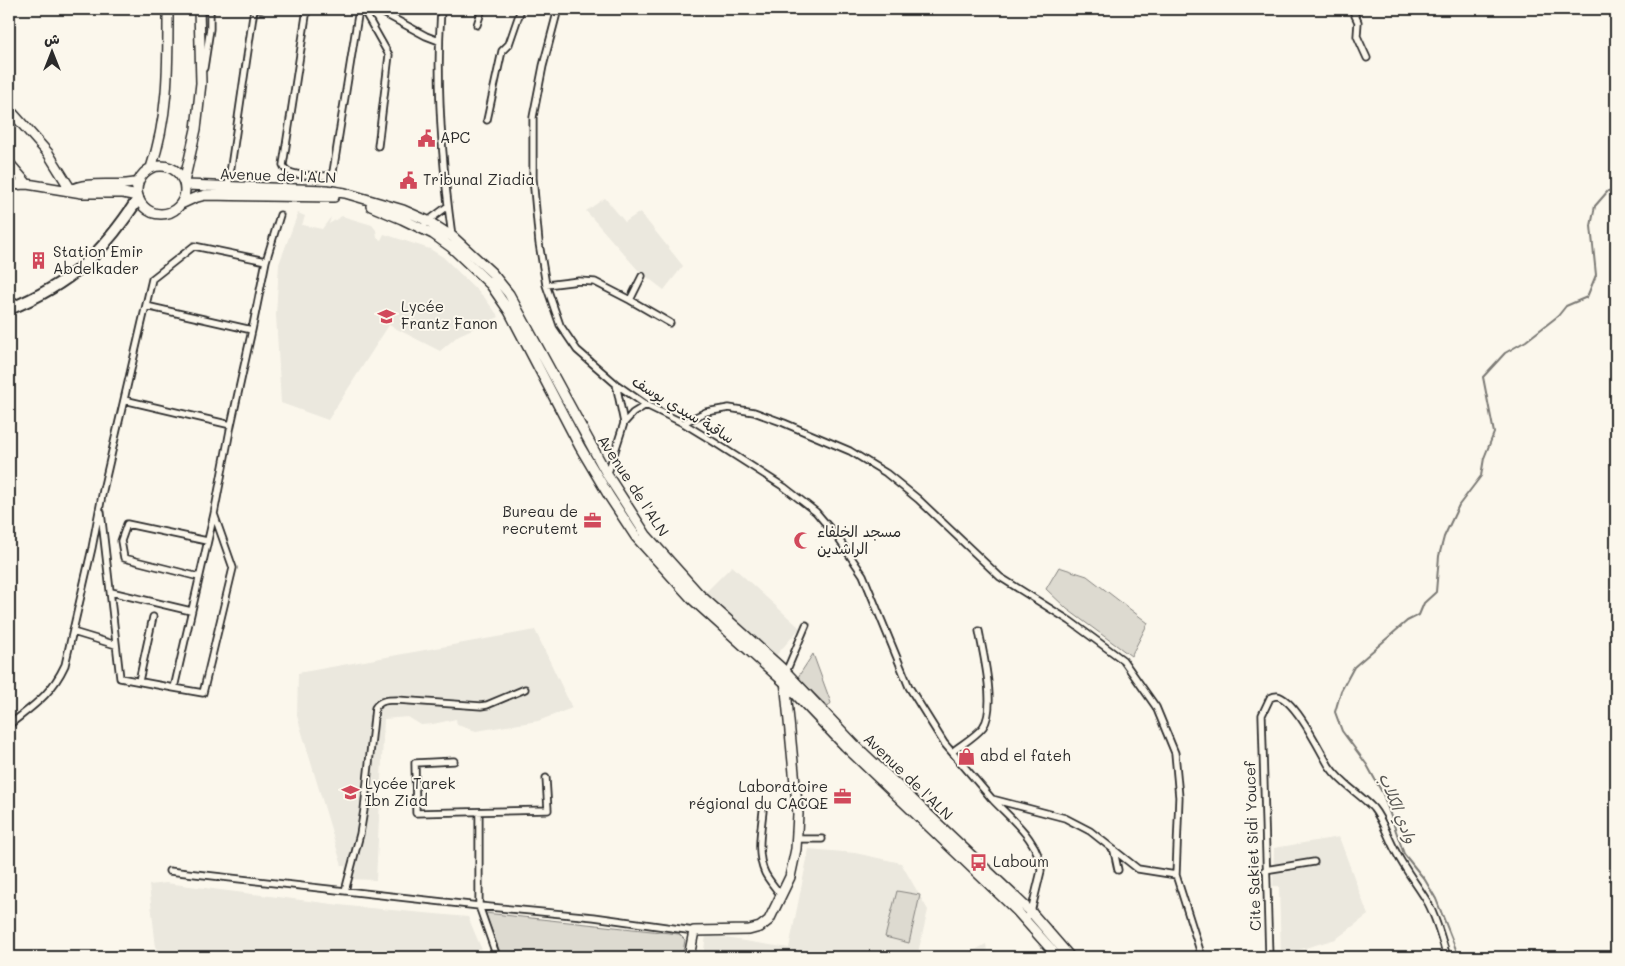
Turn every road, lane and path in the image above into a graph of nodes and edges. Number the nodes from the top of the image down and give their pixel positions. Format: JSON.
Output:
{"nodes":[{"id":1,"x":168,"y":9,"type":"edge"},
{"id":2,"x":199,"y":9,"type":"edge"},
{"id":3,"x":211,"y":9,"type":"edge"},
{"id":4,"x":254,"y":9,"type":"edge"},
{"id":5,"x":261,"y":9,"type":"edge"},
{"id":6,"x":307,"y":9,"type":"edge"},
{"id":7,"x":361,"y":9,"type":"edge"},
{"id":8,"x":376,"y":9,"type":"edge"},
{"id":9,"x":441,"y":9,"type":"edge"},
{"id":10,"x":482,"y":9,"type":"edge"},
{"id":11,"x":521,"y":9,"type":"edge"},
{"id":12,"x":558,"y":9,"type":"edge"},
{"id":13,"x":1352,"y":9,"type":"edge"},
{"id":14,"x":476,"y":26,"type":"dead end"},
{"id":15,"x":439,"y":41,"type":"junction"},
{"id":16,"x":1367,"y":58,"type":"dead end"},
{"id":17,"x":201,"y":83,"type":"junction"},
{"id":18,"x":9,"y":109,"type":"edge"},
{"id":19,"x":488,"y":120,"type":"dead end"},
{"id":20,"x":378,"y":146,"type":"dead end"},
{"id":21,"x":9,"y":163,"type":"edge"},
{"id":22,"x":151,"y":168,"type":"junction"},
{"id":23,"x":309,"y":175,"type":"junction"},
{"id":24,"x":138,"y":182,"type":"junction"},
{"id":25,"x":27,"y":184,"type":"junction"},
{"id":26,"x":185,"y":184,"type":"junction"},
{"id":27,"x":9,"y":185,"type":"edge"},
{"id":28,"x":228,"y":187,"type":"junction"},
{"id":29,"x":310,"y":188,"type":"junction"},
{"id":30,"x":72,"y":190,"type":"junction"},
{"id":31,"x":138,"y":197,"type":"junction"},
{"id":32,"x":181,"y":204,"type":"junction"},
{"id":33,"x":448,"y":206,"type":"junction"},
{"id":34,"x":280,"y":215,"type":"dead end"},
{"id":35,"x":425,"y":224,"type":"junction"},
{"id":36,"x":450,"y":240,"type":"junction"},
{"id":37,"x":266,"y":261,"type":"junction"},
{"id":38,"x":642,"y":276,"type":"dead end"},
{"id":39,"x":546,"y":285,"type":"junction"},
{"id":40,"x":630,"y":300,"type":"junction"},
{"id":41,"x":146,"y":306,"type":"junction"},
{"id":42,"x":9,"y":309,"type":"edge"},
{"id":43,"x":670,"y":323,"type":"dead end"},
{"id":44,"x":252,"y":330,"type":"junction"},
{"id":45,"x":616,"y":384,"type":"junction"},
{"id":46,"x":124,"y":400,"type":"junction"},
{"id":47,"x":646,"y":405,"type":"junction"},
{"id":48,"x":624,"y":423,"type":"junction"},
{"id":49,"x":683,"y":423,"type":"junction"},
{"id":50,"x":231,"y":425,"type":"junction"},
{"id":51,"x":604,"y":478,"type":"junction"},
{"id":52,"x":100,"y":505,"type":"junction"},
{"id":53,"x":214,"y":514,"type":"junction"},
{"id":54,"x":208,"y":541,"type":"junction"},
{"id":55,"x":199,"y":577,"type":"junction"},
{"id":56,"x":111,"y":592,"type":"junction"},
{"id":57,"x":192,"y":611,"type":"junction"},
{"id":58,"x":153,"y":617,"type":"dead end"},
{"id":59,"x":806,"y":625,"type":"dead end"},
{"id":60,"x":979,"y":631,"type":"dead end"},
{"id":61,"x":73,"y":632,"type":"junction"},
{"id":62,"x":116,"y":645,"type":"junction"},
{"id":63,"x":786,"y":672,"type":"junction"},
{"id":64,"x":139,"y":682,"type":"junction"},
{"id":65,"x":784,"y":682,"type":"junction"},
{"id":66,"x":174,"y":688,"type":"junction"},
{"id":67,"x":525,"y":689,"type":"dead end"},
{"id":68,"x":9,"y":725,"type":"edge"},
{"id":69,"x":952,"y":752,"type":"junction"},
{"id":70,"x":454,"y":761,"type":"dead end"},
{"id":71,"x":546,"y":778,"type":"dead end"},
{"id":72,"x":992,"y":799,"type":"junction"},
{"id":73,"x":763,"y":811,"type":"dead end"},
{"id":74,"x":479,"y":812,"type":"junction"},
{"id":75,"x":797,"y":839,"type":"junction"},
{"id":76,"x":822,"y":839,"type":"dead end"},
{"id":77,"x":1114,"y":851,"type":"junction"},
{"id":78,"x":1314,"y":862,"type":"dead end"},
{"id":79,"x":1118,"y":870,"type":"dead end"},
{"id":80,"x":1265,"y":870,"type":"junction"},
{"id":81,"x":169,"y":871,"type":"dead end"},
{"id":82,"x":1176,"y":875,"type":"junction"},
{"id":83,"x":345,"y":891,"type":"junction"},
{"id":84,"x":781,"y":896,"type":"junction"},
{"id":85,"x":479,"y":906,"type":"junction"},
{"id":86,"x":1031,"y":912,"type":"junction"},
{"id":87,"x":1025,"y":920,"type":"junction"},
{"id":88,"x":694,"y":931,"type":"junction"},
{"id":89,"x":497,"y":957,"type":"edge"},
{"id":90,"x":689,"y":957,"type":"edge"},
{"id":91,"x":1058,"y":957,"type":"edge"},
{"id":92,"x":1070,"y":957,"type":"edge"},
{"id":93,"x":1202,"y":957,"type":"edge"},
{"id":94,"x":1269,"y":957,"type":"edge"},
{"id":95,"x":1447,"y":957,"type":"edge"}],
"edges":[{"from":1,"to":22,"type":"main road"},
{"from":2,"to":17,"type":"main road"},
{"from":3,"to":17,"type":"street"},
{"from":4,"to":5,"type":"street"},
{"from":4,"to":28,"type":"street"},
{"from":6,"to":23,"type":"street"},
{"from":7,"to":20,"type":"street"},
{"from":7,"to":23,"type":"street"},
{"from":8,"to":15,"type":"street"},
{"from":9,"to":15,"type":"street"},
{"from":10,"to":14,"type":"street"},
{"from":11,"to":19,"type":"street"},
{"from":12,"to":39,"type":"street","name":"ساقية سيدي يوسف"},
{"from":13,"to":16,"type":"street"},
{"from":15,"to":33,"type":"street"},
{"from":17,"to":26,"type":"main road"},
{"from":18,"to":30,"type":"main road"},
{"from":21,"to":25,"type":"main road"},
{"from":22,"to":24,"type":"main road"},
{"from":22,"to":26,"type":"main road"},
{"from":23,"to":29,"type":"street"},
{"from":24,"to":30,"type":"main road"},
{"from":24,"to":31,"type":"main road"},
{"from":25,"to":27,"type":"main road"},
{"from":25,"to":30,"type":"main road"},
{"from":26,"to":28,"type":"main road","name":"Avenue de l'ALN"},
{"from":26,"to":32,"type":"main road"},
{"from":28,"to":29,"type":"main road","name":"Avenue de l'ALN"},
{"from":29,"to":35,"type":"main road","name":"Avenue de l'ALN"},
{"from":30,"to":31,"type":"main road"},
{"from":31,"to":32,"type":"main road"},
{"from":31,"to":42,"type":"highway"},
{"from":32,"to":35,"type":"main road"},
{"from":33,"to":35,"type":"street"},
{"from":33,"to":36,"type":"street"},
{"from":34,"to":37,"type":"street"},
{"from":35,"to":36,"type":"main road"},
{"from":36,"to":51,"type":"main road"},
{"from":37,"to":41,"type":"street"},
{"from":37,"to":44,"type":"street"},
{"from":38,"to":40,"type":"street"},
{"from":39,"to":40,"type":"street"},
{"from":39,"to":45,"type":"street","name":"ساقية سيدي يوسف"},
{"from":40,"to":43,"type":"street"},
{"from":41,"to":44,"type":"street"},
{"from":41,"to":46,"type":"street"},
{"from":44,"to":50,"type":"street"},
{"from":45,"to":47,"type":"street","name":"ساقية سيدي يوسف"},
{"from":45,"to":48,"type":"street"},
{"from":46,"to":50,"type":"street"},
{"from":46,"to":52,"type":"street"},
{"from":47,"to":48,"type":"street"},
{"from":47,"to":49,"type":"street","name":"ساقية سيدي يوسف"},
{"from":48,"to":51,"type":"street"},
{"from":49,"to":69,"type":"street","name":"ساقية سيدي يوسف"},
{"from":49,"to":82,"type":"street"},
{"from":50,"to":53,"type":"street"},
{"from":51,"to":63,"type":"main road","name":"Avenue de l'ALN"},
{"from":51,"to":65,"type":"main road"},
{"from":52,"to":56,"type":"street"},
{"from":52,"to":61,"type":"street"},
{"from":53,"to":54,"type":"street"},
{"from":53,"to":66,"type":"street"},
{"from":54,"to":55,"type":"street"},
{"from":54,"to":55,"type":"street"},
{"from":55,"to":57,"type":"street"},
{"from":56,"to":57,"type":"street"},
{"from":56,"to":62,"type":"street"},
{"from":57,"to":66,"type":"street"},
{"from":58,"to":64,"type":"street"},
{"from":59,"to":63,"type":"street"},
{"from":60,"to":69,"type":"street"},
{"from":61,"to":62,"type":"street"},
{"from":61,"to":68,"type":"street"},
{"from":62,"to":64,"type":"street"},
{"from":63,"to":65,"type":"main road"},
{"from":63,"to":86,"type":"main road","name":"Avenue de l'ALN"},
{"from":64,"to":66,"type":"street"},
{"from":65,"to":75,"type":"main road"},
{"from":65,"to":87,"type":"main road"},
{"from":67,"to":83,"type":"street"},
{"from":69,"to":72,"type":"street","name":"ساقية سيدي يوسف"},
{"from":70,"to":74,"type":"street"},
{"from":71,"to":74,"type":"street"},
{"from":72,"to":77,"type":"street"},
{"from":72,"to":86,"type":"street","name":"ساقية سيدي يوسف"},
{"from":73,"to":84,"type":"street"},
{"from":74,"to":85,"type":"street"},
{"from":75,"to":76,"type":"street"},
{"from":75,"to":84,"type":"main road"},
{"from":77,"to":79,"type":"street"},
{"from":77,"to":82,"type":"street"},
{"from":78,"to":80,"type":"street"},
{"from":80,"to":94,"type":"street","name":"Cite Sakiet Sidi Youcef"},
{"from":80,"to":95,"type":"street","name":"Cite Sakiet Sidi Youcef"},
{"from":81,"to":83,"type":"street"},
{"from":82,"to":93,"type":"street"},
{"from":83,"to":85,"type":"street"},
{"from":84,"to":88,"type":"main road"},
{"from":85,"to":88,"type":"street"},
{"from":85,"to":89,"type":"street"},
{"from":86,"to":87,"type":"street"},
{"from":86,"to":92,"type":"main road","name":"Avenue de l'ALN"},
{"from":87,"to":91,"type":"main road"},
{"from":88,"to":90,"type":"main road"}]}
